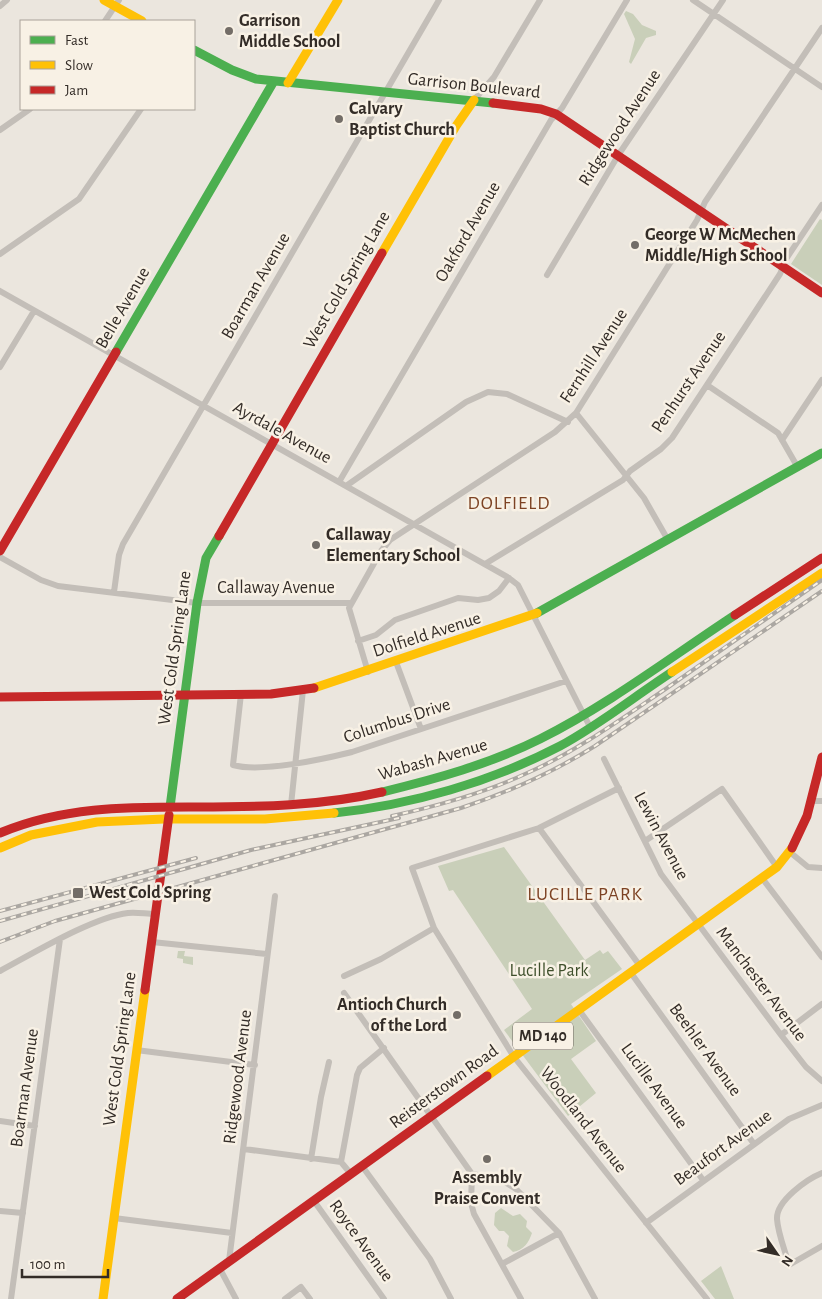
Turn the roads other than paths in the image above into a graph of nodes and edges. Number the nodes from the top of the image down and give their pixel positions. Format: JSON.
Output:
{"nodes":[{"id":1,"x":7,"y":0,"type":"edge"},
{"id":2,"x":104,"y":0,"type":"edge"},
{"id":3,"x":338,"y":0,"type":"edge"},
{"id":4,"x":439,"y":0,"type":"edge"},
{"id":5,"x":540,"y":0,"type":"edge"},
{"id":6,"x":627,"y":0,"type":"edge"},
{"id":7,"x":693,"y":0,"type":"edge"},
{"id":8,"x":722,"y":0,"type":"edge"},
{"id":9,"x":117,"y":3,"type":"edge"},
{"id":10,"x":0,"y":6,"type":"edge"},
{"id":11,"x":713,"y":14,"type":"junction"},
{"id":12,"x":106,"y":20,"type":"edge"},
{"id":13,"x":141,"y":20,"type":"edge"},
{"id":14,"x":822,"y":28,"type":"edge"},
{"id":15,"x":195,"y":51,"type":"edge"},
{"id":16,"x":795,"y":69,"type":"junction"},
{"id":17,"x":274,"y":81,"type":"junction"},
{"id":18,"x":288,"y":83,"type":"junction"},
{"id":19,"x":822,"y":87,"type":"edge"},
{"id":20,"x":385,"y":93,"type":"junction"},
{"id":21,"x":474,"y":100,"type":"junction"},
{"id":22,"x":29,"y":110,"type":"edge"},
{"id":23,"x":140,"y":110,"type":"edge"},
{"id":24,"x":556,"y":114,"type":"junction"},
{"id":25,"x":0,"y":130,"type":"edge"},
{"id":26,"x":618,"y":154,"type":"junction"},
{"id":27,"x":822,"y":206,"type":"edge"},
{"id":28,"x":701,"y":211,"type":"junction"},
{"id":29,"x":0,"y":254,"type":"edge"},
{"id":30,"x":783,"y":266,"type":"junction"},
{"id":31,"x":547,"y":275,"type":"dead end"},
{"id":32,"x":0,"y":290,"type":"edge"},
{"id":33,"x":822,"y":293,"type":"edge"},
{"id":34,"x":34,"y":311,"type":"junction"},
{"id":35,"x":114,"y":356,"type":"junction"},
{"id":36,"x":0,"y":368,"type":"edge"},
{"id":37,"x":822,"y":380,"type":"edge"},
{"id":38,"x":707,"y":385,"type":"junction"},
{"id":39,"x":203,"y":406,"type":"junction"},
{"id":40,"x":576,"y":413,"type":"junction"},
{"id":41,"x":568,"y":422,"type":"junction"},
{"id":42,"x":782,"y":440,"type":"junction"},
{"id":43,"x":271,"y":444,"type":"junction"},
{"id":44,"x":822,"y":453,"type":"edge"},
{"id":45,"x":797,"y":466,"type":"junction"},
{"id":46,"x":626,"y":476,"type":"junction"},
{"id":47,"x":339,"y":482,"type":"junction"},
{"id":48,"x":346,"y":486,"type":"junction"},
{"id":49,"x":413,"y":524,"type":"junction"},
{"id":50,"x":668,"y":540,"type":"junction"},
{"id":51,"x":0,"y":551,"type":"edge"},
{"id":52,"x":0,"y":557,"type":"edge"},
{"id":53,"x":822,"y":558,"type":"edge"},
{"id":54,"x":485,"y":564,"type":"junction"},
{"id":55,"x":822,"y":573,"type":"edge"},
{"id":56,"x":510,"y":578,"type":"junction"},
{"id":57,"x":114,"y":592,"type":"junction"},
{"id":58,"x":197,"y":603,"type":"junction"},
{"id":59,"x":350,"y":603,"type":"junction"},
{"id":60,"x":532,"y":616,"type":"junction"},
{"id":61,"x":734,"y":616,"type":"junction"},
{"id":62,"x":741,"y":627,"type":"junction"},
{"id":63,"x":358,"y":641,"type":"junction"},
{"id":64,"x":396,"y":662,"type":"junction"},
{"id":65,"x":368,"y":672,"type":"junction"},
{"id":66,"x":566,"y":681,"type":"junction"},
{"id":67,"x":303,"y":690,"type":"junction"},
{"id":68,"x":241,"y":694,"type":"junction"},
{"id":69,"x":184,"y":695,"type":"junction"},
{"id":70,"x":0,"y":696,"type":"edge"},
{"id":71,"x":584,"y":714,"type":"junction"},
{"id":72,"x":590,"y":727,"type":"junction"},
{"id":73,"x":421,"y":730,"type":"junction"},
{"id":74,"x":822,"y":757,"type":"edge"},
{"id":75,"x":604,"y":759,"type":"dead end"},
{"id":76,"x":294,"y":764,"type":"junction"},
{"id":77,"x":619,"y":788,"type":"junction"},
{"id":78,"x":811,"y":801,"type":"junction"},
{"id":79,"x":822,"y":801,"type":"edge"},
{"id":80,"x":291,"y":805,"type":"junction"},
{"id":81,"x":170,"y":807,"type":"junction"},
{"id":82,"x":168,"y":820,"type":"junction"},
{"id":83,"x":539,"y":828,"type":"junction"},
{"id":84,"x":0,"y":833,"type":"edge"},
{"id":85,"x":645,"y":842,"type":"junction"},
{"id":86,"x":0,"y":848,"type":"edge"},
{"id":87,"x":791,"y":853,"type":"junction"},
{"id":88,"x":777,"y":867,"type":"junction"},
{"id":89,"x":822,"y":868,"type":"edge"},
{"id":90,"x":762,"y":878,"type":"junction"},
{"id":91,"x":275,"y":896,"type":"dead end"},
{"id":92,"x":155,"y":914,"type":"junction"},
{"id":93,"x":698,"y":925,"type":"junction"},
{"id":94,"x":434,"y":928,"type":"junction"},
{"id":95,"x":60,"y":939,"type":"junction"},
{"id":96,"x":152,"y":942,"type":"junction"},
{"id":97,"x":267,"y":954,"type":"junction"},
{"id":98,"x":822,"y":957,"type":"edge"},
{"id":99,"x":640,"y":966,"type":"junction"},
{"id":100,"x":0,"y":971,"type":"edge"},
{"id":101,"x":631,"y":973,"type":"junction"},
{"id":102,"x":344,"y":976,"type":"dead end"},
{"id":103,"x":344,"y":993,"type":"dead end"},
{"id":104,"x":822,"y":1004,"type":"edge"},
{"id":105,"x":580,"y":1010,"type":"junction"},
{"id":106,"x":781,"y":1035,"type":"junction"},
{"id":107,"x":384,"y":1048,"type":"junction"},
{"id":108,"x":136,"y":1050,"type":"junction"},
{"id":109,"x":514,"y":1057,"type":"junction"},
{"id":110,"x":329,"y":1062,"type":"dead end"},
{"id":111,"x":255,"y":1065,"type":"junction"},
{"id":112,"x":822,"y":1081,"type":"edge"},
{"id":113,"x":822,"y":1105,"type":"edge"},
{"id":114,"x":432,"y":1116,"type":"junction"},
{"id":115,"x":0,"y":1121,"type":"edge"},
{"id":116,"x":35,"y":1126,"type":"junction"},
{"id":117,"x":754,"y":1144,"type":"junction"},
{"id":118,"x":244,"y":1149,"type":"junction"},
{"id":119,"x":311,"y":1158,"type":"junction"},
{"id":120,"x":341,"y":1162,"type":"junction"},
{"id":121,"x":362,"y":1166,"type":"junction"},
{"id":122,"x":822,"y":1173,"type":"edge"},
{"id":123,"x":351,"y":1174,"type":"junction"},
{"id":124,"x":472,"y":1174,"type":"junction"},
{"id":125,"x":703,"y":1180,"type":"junction"},
{"id":126,"x":314,"y":1201,"type":"junction"},
{"id":127,"x":0,"y":1211,"type":"edge"},
{"id":128,"x":24,"y":1213,"type":"junction"},
{"id":129,"x":114,"y":1218,"type":"junction"},
{"id":130,"x":646,"y":1223,"type":"junction"},
{"id":131,"x":232,"y":1233,"type":"junction"},
{"id":132,"x":558,"y":1233,"type":"junction"},
{"id":133,"x":822,"y":1246,"type":"edge"},
{"id":134,"x":229,"y":1262,"type":"junction"},
{"id":135,"x":502,"y":1264,"type":"junction"},
{"id":136,"x":220,"y":1269,"type":"junction"},
{"id":137,"x":11,"y":1299,"type":"edge"},
{"id":138,"x":103,"y":1299,"type":"edge"},
{"id":139,"x":177,"y":1299,"type":"edge"},
{"id":140,"x":236,"y":1299,"type":"edge"},
{"id":141,"x":285,"y":1299,"type":"edge"},
{"id":142,"x":310,"y":1299,"type":"edge"},
{"id":143,"x":384,"y":1299,"type":"edge"},
{"id":144,"x":451,"y":1299,"type":"edge"},
{"id":145,"x":521,"y":1299,"type":"edge"},
{"id":146,"x":595,"y":1299,"type":"edge"},
{"id":147,"x":707,"y":1299,"type":"edge"}],
"edges":[{"from":1,"to":10,"type":"street"},
{"from":2,"to":9,"type":"main road"},
{"from":3,"to":18,"type":"main road"},
{"from":4,"to":20,"type":"street","name":"Boarman Avenue"},
{"from":5,"to":21,"type":"street","name":"West Cold Spring Lane"},
{"from":6,"to":24,"type":"street","name":"Oakford Avenue"},
{"from":7,"to":11,"type":"street"},
{"from":8,"to":11,"type":"street","name":"Ridgewood Avenue"},
{"from":9,"to":12,"type":"street"},
{"from":9,"to":13,"type":"main road"},
{"from":11,"to":16,"type":"street"},
{"from":11,"to":26,"type":"street","name":"Ridgewood Avenue"},
{"from":14,"to":16,"type":"street","name":"Fernhill Avenue"},
{"from":15,"to":17,"type":"main road","name":"Garrison Boulevard"},
{"from":16,"to":19,"type":"street"},
{"from":16,"to":28,"type":"street","name":"Fernhill Avenue"},
{"from":17,"to":18,"type":"main road","name":"Garrison Boulevard"},
{"from":17,"to":35,"type":"main road","name":"Belle Avenue"},
{"from":18,"to":20,"type":"main road","name":"Garrison Boulevard"},
{"from":20,"to":21,"type":"main road","name":"Garrison Boulevard"},
{"from":20,"to":39,"type":"street","name":"Boarman Avenue"},
{"from":21,"to":24,"type":"main road","name":"Garrison Boulevard"},
{"from":21,"to":43,"type":"main road","name":"West Cold Spring Lane"},
{"from":22,"to":25,"type":"street"},
{"from":23,"to":29,"type":"street"},
{"from":24,"to":26,"type":"main road","name":"Garrison Boulevard"},
{"from":24,"to":47,"type":"street","name":"Oakford Avenue"},
{"from":26,"to":28,"type":"main road","name":"Garrison Boulevard"},
{"from":26,"to":31,"type":"street","name":"Ridgewood Avenue"},
{"from":27,"to":30,"type":"street","name":"Penhurst Avenue"},
{"from":28,"to":30,"type":"main road","name":"Garrison Boulevard"},
{"from":28,"to":40,"type":"street","name":"Fernhill Avenue"},
{"from":30,"to":33,"type":"main road","name":"Garrison Boulevard"},
{"from":30,"to":38,"type":"street","name":"Penhurst Avenue"},
{"from":32,"to":34,"type":"street","name":"Ayrdale Avenue"},
{"from":34,"to":35,"type":"street","name":"Ayrdale Avenue"},
{"from":34,"to":36,"type":"street"},
{"from":35,"to":39,"type":"street","name":"Ayrdale Avenue"},
{"from":35,"to":51,"type":"main road","name":"Belle Avenue"},
{"from":37,"to":42,"type":"street"},
{"from":38,"to":42,"type":"street"},
{"from":38,"to":46,"type":"street","name":"Penhurst Avenue"},
{"from":39,"to":43,"type":"street","name":"Ayrdale Avenue"},
{"from":39,"to":57,"type":"street","name":"Boarman Avenue"},
{"from":40,"to":41,"type":"street","name":"Fernhill Avenue"},
{"from":40,"to":46,"type":"street"},
{"from":41,"to":48,"type":"street"},
{"from":41,"to":49,"type":"street","name":"Fernhill Avenue"},
{"from":42,"to":45,"type":"street"},
{"from":43,"to":47,"type":"street","name":"Ayrdale Avenue"},
{"from":43,"to":58,"type":"main road","name":"West Cold Spring Lane"},
{"from":44,"to":45,"type":"main road","name":"Dolfield Avenue"},
{"from":45,"to":50,"type":"main road","name":"Dolfield Avenue"},
{"from":46,"to":50,"type":"street"},
{"from":46,"to":54,"type":"street","name":"Penhurst Avenue"},
{"from":47,"to":48,"type":"street","name":"Ayrdale Avenue"},
{"from":48,"to":49,"type":"street","name":"Ayrdale Avenue"},
{"from":49,"to":54,"type":"street","name":"Ayrdale Avenue"},
{"from":49,"to":59,"type":"street","name":"Fernhill Avenue"},
{"from":50,"to":60,"type":"main road","name":"Dolfield Avenue"},
{"from":52,"to":57,"type":"street","name":"Callaway Avenue"},
{"from":53,"to":61,"type":"main road","name":"Wabash Avenue"},
{"from":54,"to":56,"type":"street","name":"Ayrdale Avenue"},
{"from":55,"to":62,"type":"main road","name":"Wabash Avenue"},
{"from":56,"to":60,"type":"street","name":"Ayrdale Avenue"},
{"from":56,"to":63,"type":"street"},
{"from":57,"to":58,"type":"street","name":"Callaway Avenue"},
{"from":58,"to":59,"type":"street","name":"Callaway Avenue"},
{"from":58,"to":69,"type":"main road","name":"West Cold Spring Lane"},
{"from":59,"to":63,"type":"street"},
{"from":60,"to":64,"type":"main road","name":"Dolfield Avenue"},
{"from":60,"to":66,"type":"street"},
{"from":61,"to":62,"type":"main road"},
{"from":61,"to":71,"type":"main road","name":"Wabash Avenue"},
{"from":62,"to":72,"type":"main road","name":"Wabash Avenue"},
{"from":63,"to":65,"type":"street"},
{"from":64,"to":65,"type":"main road","name":"Dolfield Avenue"},
{"from":64,"to":73,"type":"street"},
{"from":65,"to":67,"type":"main road","name":"Dolfield Avenue"},
{"from":66,"to":71,"type":"street"},
{"from":66,"to":73,"type":"street","name":"Columbus Drive"},
{"from":67,"to":68,"type":"main road","name":"Dolfield Avenue"},
{"from":67,"to":76,"type":"street"},
{"from":68,"to":69,"type":"main road","name":"Dolfield Avenue"},
{"from":68,"to":76,"type":"street","name":"Columbus Drive"},
{"from":69,"to":70,"type":"main road","name":"Dolfield Avenue"},
{"from":69,"to":81,"type":"main road","name":"West Cold Spring Lane"},
{"from":71,"to":72,"type":"street"},
{"from":71,"to":80,"type":"main road","name":"Wabash Avenue"},
{"from":72,"to":82,"type":"main road","name":"Wabash Avenue"},
{"from":73,"to":76,"type":"street","name":"Columbus Drive"},
{"from":74,"to":78,"type":"main road","name":"Reisterstown Road","number":"MD 140"},
{"from":75,"to":77,"type":"street","name":"Lewin Avenue"},
{"from":76,"to":80,"type":"street"},
{"from":77,"to":83,"type":"street"},
{"from":77,"to":85,"type":"street","name":"Lewin Avenue"},
{"from":78,"to":79,"type":"street"},
{"from":78,"to":87,"type":"main road","name":"Reisterstown Road","number":"MD 140"},
{"from":80,"to":81,"type":"main road","name":"Wabash Avenue"},
{"from":81,"to":82,"type":"main road","name":"West Cold Spring Lane"},
{"from":81,"to":84,"type":"main road","name":"Wabash Avenue"},
{"from":82,"to":86,"type":"main road","name":"Wabash Avenue"},
{"from":82,"to":92,"type":"main road","name":"West Cold Spring Lane"},
{"from":83,"to":94,"type":"street","name":"Woodland Avenue"},
{"from":83,"to":99,"type":"street"},
{"from":85,"to":88,"type":"street"},
{"from":85,"to":93,"type":"street","name":"Lewin Avenue"},
{"from":87,"to":88,"type":"main road","name":"Reisterstown Road","number":"MD 140"},
{"from":87,"to":89,"type":"street"},
{"from":88,"to":90,"type":"main road","name":"Reisterstown Road","number":"MD 140"},
{"from":90,"to":93,"type":"main road","name":"Reisterstown Road","number":"MD 140"},
{"from":90,"to":98,"type":"street"},
{"from":91,"to":97,"type":"street","name":"Ridgewood Avenue"},
{"from":92,"to":95,"type":"street"},
{"from":92,"to":96,"type":"main road","name":"West Cold Spring Lane"},
{"from":93,"to":99,"type":"main road","name":"Reisterstown Road","number":"MD 140"},
{"from":93,"to":106,"type":"street","name":"Manchester Avenue"},
{"from":94,"to":102,"type":"street"},
{"from":94,"to":109,"type":"street","name":"Woodland Avenue"},
{"from":95,"to":100,"type":"street"},
{"from":95,"to":116,"type":"street","name":"Boarman Avenue"},
{"from":96,"to":97,"type":"street"},
{"from":96,"to":108,"type":"main road","name":"West Cold Spring Lane"},
{"from":97,"to":111,"type":"street","name":"Ridgewood Avenue"},
{"from":99,"to":101,"type":"main road","name":"Reisterstown Road","number":"MD 140"},
{"from":101,"to":105,"type":"main road","name":"Reisterstown Road","number":"MD 140"},
{"from":101,"to":117,"type":"street","name":"Beehler Avenue"},
{"from":103,"to":107,"type":"street"},
{"from":104,"to":106,"type":"street"},
{"from":105,"to":109,"type":"main road","name":"Reisterstown Road","number":"MD 140"},
{"from":105,"to":125,"type":"street","name":"Lucille Avenue"},
{"from":106,"to":112,"type":"street","name":"Manchester Avenue"},
{"from":107,"to":114,"type":"street"},
{"from":107,"to":120,"type":"street"},
{"from":108,"to":111,"type":"street"},
{"from":108,"to":129,"type":"main road","name":"West Cold Spring Lane"},
{"from":109,"to":114,"type":"main road","name":"Reisterstown Road","number":"MD 140"},
{"from":109,"to":130,"type":"street","name":"Woodland Avenue"},
{"from":110,"to":119,"type":"street"},
{"from":111,"to":118,"type":"street","name":"Ridgewood Avenue"},
{"from":113,"to":117,"type":"street","name":"Beaufort Avenue"},
{"from":114,"to":121,"type":"main road","name":"Reisterstown Road","number":"MD 140"},
{"from":114,"to":124,"type":"street"},
{"from":115,"to":116,"type":"street"},
{"from":116,"to":128,"type":"street","name":"Boarman Avenue"},
{"from":117,"to":125,"type":"street","name":"Beaufort Avenue"},
{"from":118,"to":119,"type":"street"},
{"from":118,"to":131,"type":"street","name":"Ridgewood Avenue"},
{"from":119,"to":120,"type":"street"},
{"from":120,"to":123,"type":"street"},
{"from":121,"to":123,"type":"main road","name":"Reisterstown Road","number":"MD 140"},
{"from":121,"to":144,"type":"street"},
{"from":122,"to":133,"type":"street"},
{"from":123,"to":126,"type":"main road","name":"Reisterstown Road","number":"MD 140"},
{"from":124,"to":132,"type":"street"},
{"from":124,"to":135,"type":"street"},
{"from":125,"to":130,"type":"street","name":"Beaufort Avenue"},
{"from":126,"to":134,"type":"main road","name":"Reisterstown Road","number":"MD 140"},
{"from":126,"to":143,"type":"street","name":"Royce Avenue"},
{"from":127,"to":128,"type":"street"},
{"from":128,"to":137,"type":"street","name":"Boarman Avenue"},
{"from":129,"to":131,"type":"street"},
{"from":129,"to":138,"type":"main road","name":"West Cold Spring Lane"},
{"from":130,"to":147,"type":"street","name":"Woodland Avenue"},
{"from":131,"to":134,"type":"street","name":"Ridgewood Avenue"},
{"from":132,"to":135,"type":"street"},
{"from":132,"to":146,"type":"street"},
{"from":134,"to":136,"type":"main road","name":"Reisterstown Road","number":"MD 140"},
{"from":135,"to":145,"type":"street"},
{"from":136,"to":139,"type":"main road","name":"Reisterstown Road","number":"MD 140"},
{"from":136,"to":140,"type":"street"},
{"from":141,"to":142,"type":"street"}]}
